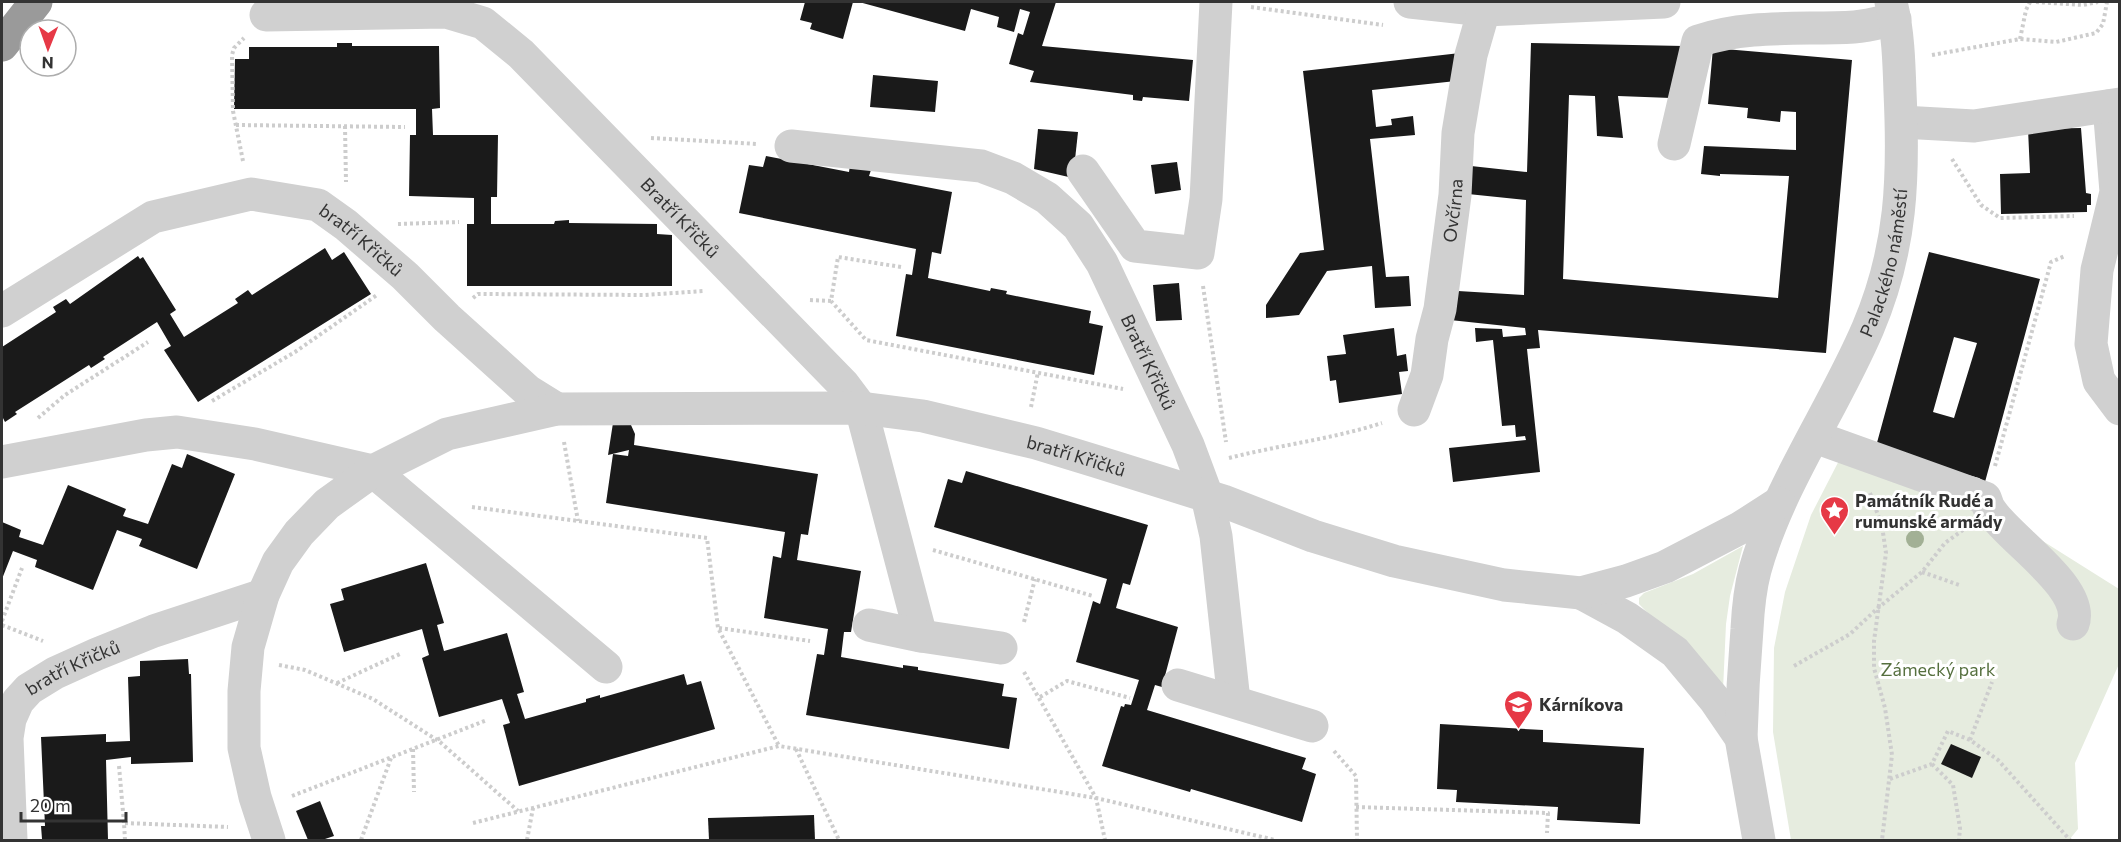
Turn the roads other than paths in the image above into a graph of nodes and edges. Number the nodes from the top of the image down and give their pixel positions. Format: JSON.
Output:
{"nodes":[{"id":1,"x":36,"y":2,"type":"edge"},
{"id":2,"x":1216,"y":2,"type":"edge"},
{"id":3,"x":1410,"y":2,"type":"edge"},
{"id":4,"x":1664,"y":2,"type":"edge"},
{"id":5,"x":1484,"y":10,"type":"junction"},
{"id":6,"x":1893,"y":10,"type":"edge"},
{"id":7,"x":266,"y":15,"type":"road end"},
{"id":8,"x":2,"y":45,"type":"edge"},
{"id":9,"x":2114,"y":105,"type":"edge"},
{"id":10,"x":1902,"y":122,"type":"junction"},
{"id":11,"x":1674,"y":144,"type":"dead end"},
{"id":12,"x":791,"y":146,"type":"road end"},
{"id":13,"x":1083,"y":171,"type":"dead end"},
{"id":14,"x":2,"y":311,"type":"edge"},
{"id":15,"x":861,"y":408,"type":"junction"},
{"id":16,"x":557,"y":409,"type":"junction"},
{"id":17,"x":2120,"y":409,"type":"edge"},
{"id":18,"x":1414,"y":410,"type":"road end"},
{"id":19,"x":1815,"y":436,"type":"junction"},
{"id":20,"x":7,"y":461,"type":"edge"},
{"id":21,"x":373,"y":471,"type":"junction"},
{"id":22,"x":1207,"y":496,"type":"junction"},
{"id":23,"x":1779,"y":503,"type":"junction"},
{"id":24,"x":1581,"y":593,"type":"junction"},
{"id":25,"x":263,"y":595,"type":"junction"},
{"id":26,"x":2073,"y":624,"type":"dead end"},
{"id":27,"x":869,"y":625,"type":"dead end"},
{"id":28,"x":921,"y":636,"type":"junction"},
{"id":29,"x":1001,"y":648,"type":"road end"},
{"id":30,"x":606,"y":667,"type":"dead end"},
{"id":31,"x":1178,"y":685,"type":"dead end"},
{"id":32,"x":1234,"y":700,"type":"junction"},
{"id":33,"x":1312,"y":726,"type":"road end"},
{"id":34,"x":1741,"y":738,"type":"junction"},
{"id":35,"x":11,"y":840,"type":"edge"},
{"id":36,"x":270,"y":840,"type":"edge"},
{"id":37,"x":1759,"y":840,"type":"edge"}],
"edges":[{"from":1,"to":8,"type":"highway"},
{"from":2,"to":13,"type":"street"},
{"from":3,"to":5,"type":"street"},
{"from":4,"to":5,"type":"street"},
{"from":5,"to":18,"type":"street","name":"Ovčírna"},
{"from":6,"to":10,"type":"street","name":"Palackého náměstí"},
{"from":6,"to":11,"type":"street"},
{"from":7,"to":15,"type":"street","name":"Bratří Křičků"},
{"from":9,"to":10,"type":"street"},
{"from":9,"to":17,"type":"street"},
{"from":10,"to":19,"type":"street","name":"Palackého náměstí"},
{"from":12,"to":22,"type":"street","name":"Bratří Křičků"},
{"from":14,"to":16,"type":"street","name":"bratří Křičků"},
{"from":15,"to":16,"type":"street","name":"bratří Křičků"},
{"from":15,"to":22,"type":"street","name":"bratří Křičků"},
{"from":15,"to":28,"type":"street","name":"Bratří Křičků"},
{"from":16,"to":21,"type":"street","name":"bratří Křičků"},
{"from":19,"to":23,"type":"street","name":"Palackého náměstí"},
{"from":19,"to":26,"type":"street"},
{"from":20,"to":21,"type":"street"},
{"from":21,"to":25,"type":"street","name":"bratří Křičků"},
{"from":21,"to":30,"type":"street"},
{"from":22,"to":24,"type":"street","name":"bratří Křičků"},
{"from":22,"to":32,"type":"street","name":"Bratří Křičků"},
{"from":23,"to":24,"type":"street","name":"Palackého náměstí"},
{"from":23,"to":34,"type":"street","name":"Palackého náměstí"},
{"from":24,"to":34,"type":"street"},
{"from":25,"to":35,"type":"street","name":"bratří Křičků"},
{"from":25,"to":36,"type":"street","name":"bratří Křičků"},
{"from":27,"to":28,"type":"street"},
{"from":28,"to":29,"type":"street"},
{"from":31,"to":32,"type":"street"},
{"from":32,"to":33,"type":"street"},
{"from":34,"to":37,"type":"street"}]}
